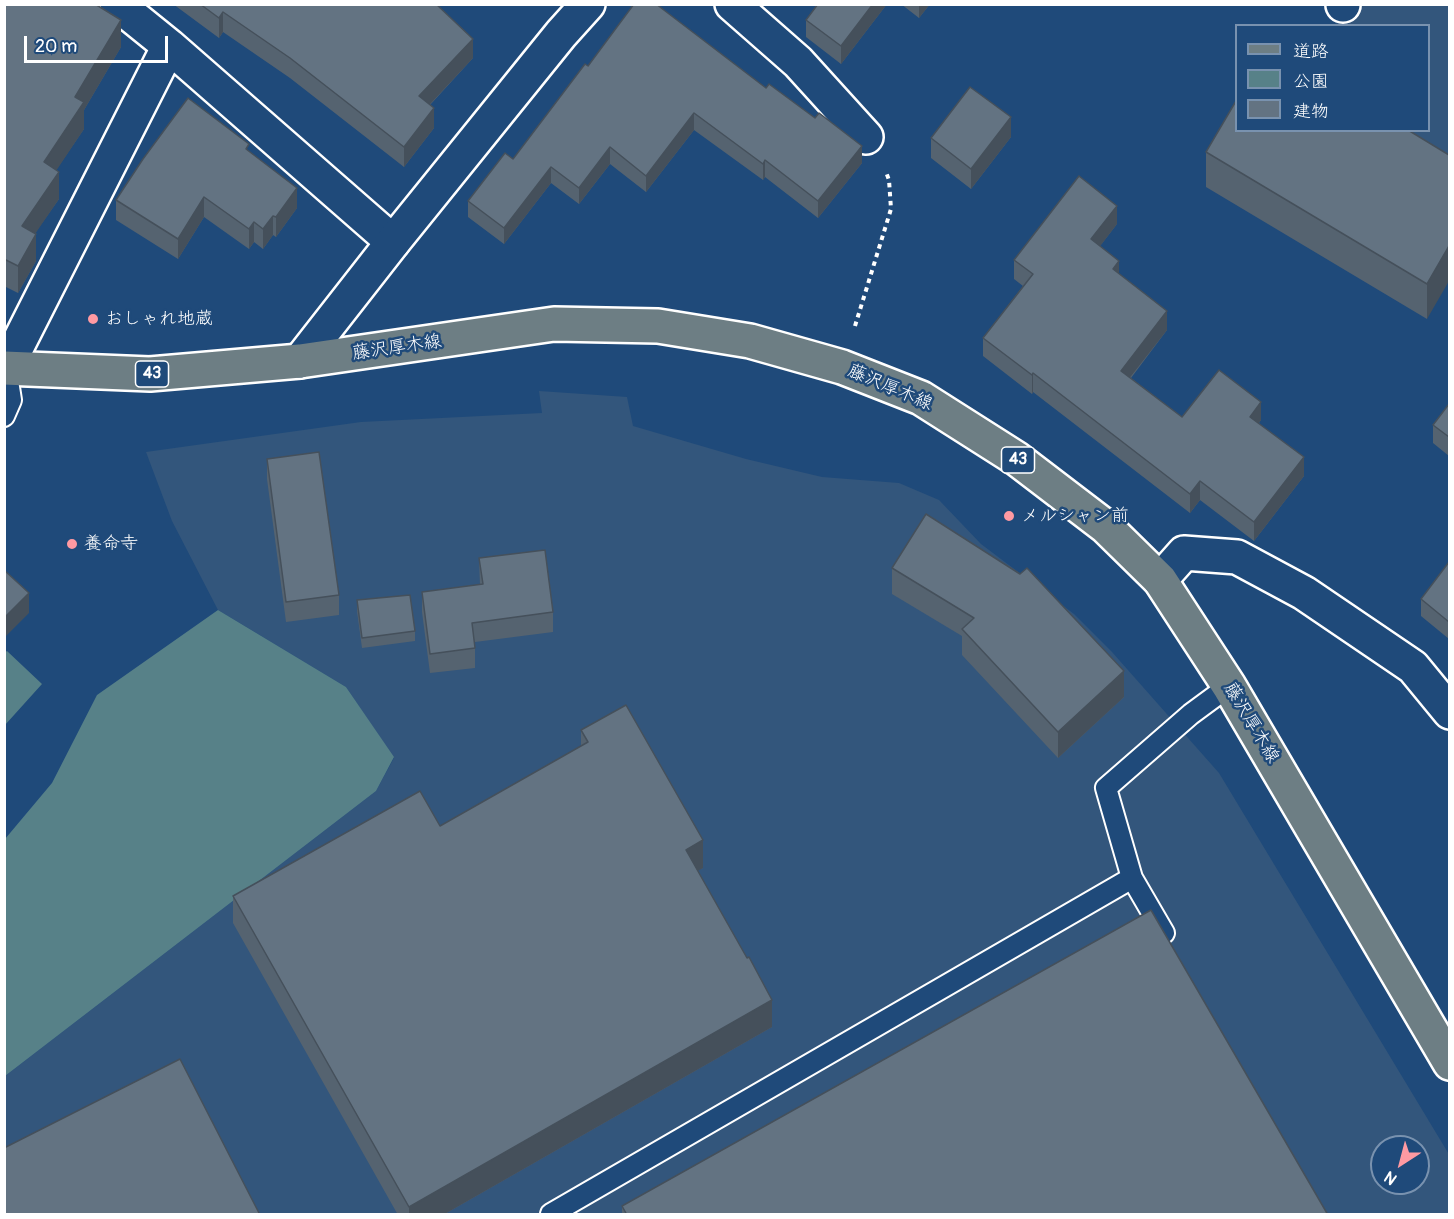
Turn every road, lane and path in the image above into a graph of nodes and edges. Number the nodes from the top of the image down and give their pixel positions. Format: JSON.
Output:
{"nodes":[{"id":1,"x":117,"y":4,"type":"edge"},
{"id":2,"x":588,"y":4,"type":"edge"},
{"id":3,"x":732,"y":4,"type":"edge"},
{"id":4,"x":169,"y":46,"type":"junction"},
{"id":5,"x":866,"y":137,"type":"joint"},
{"id":6,"x":393,"y":242,"type":"junction"},
{"id":7,"x":300,"y":361,"type":"junction"},
{"id":8,"x":842,"y":367,"type":"junction"},
{"id":9,"x":5,"y":368,"type":"edge"},
{"id":10,"x":4,"y":416,"type":"edge"},
{"id":11,"x":1160,"y":580,"type":"junction"},
{"id":12,"x":1230,"y":686,"type":"junction"},
{"id":13,"x":1449,"y":712,"type":"edge"},
{"id":14,"x":1132,"y":878,"type":"junction"},
{"id":15,"x":1173,"y":949,"type":"edge"},
{"id":16,"x":1449,"y":1063,"type":"edge"},
{"id":17,"x":551,"y":1215,"type":"edge"}],
"edges":[{"from":1,"to":4,"type":"street"},
{"from":2,"to":6,"type":"street"},
{"from":3,"to":5,"type":"street"},
{"from":4,"to":6,"type":"street"},
{"from":4,"to":9,"type":"street"},
{"from":5,"to":8,"type":"path"},
{"from":6,"to":7,"type":"street"},
{"from":7,"to":8,"type":"main road","name":"藤沢厚木線","number":"43"},
{"from":7,"to":9,"type":"main road","name":"藤沢厚木線","number":"43"},
{"from":8,"to":11,"type":"main road","name":"藤沢厚木線","number":"43"},
{"from":9,"to":10,"type":"lane"},
{"from":11,"to":12,"type":"main road","name":"藤沢厚木線","number":"43"},
{"from":11,"to":13,"type":"street"},
{"from":12,"to":14,"type":"lane"},
{"from":12,"to":16,"type":"main road","name":"藤沢厚木線","number":"43"},
{"from":14,"to":15,"type":"lane"},
{"from":14,"to":17,"type":"lane"}]}
